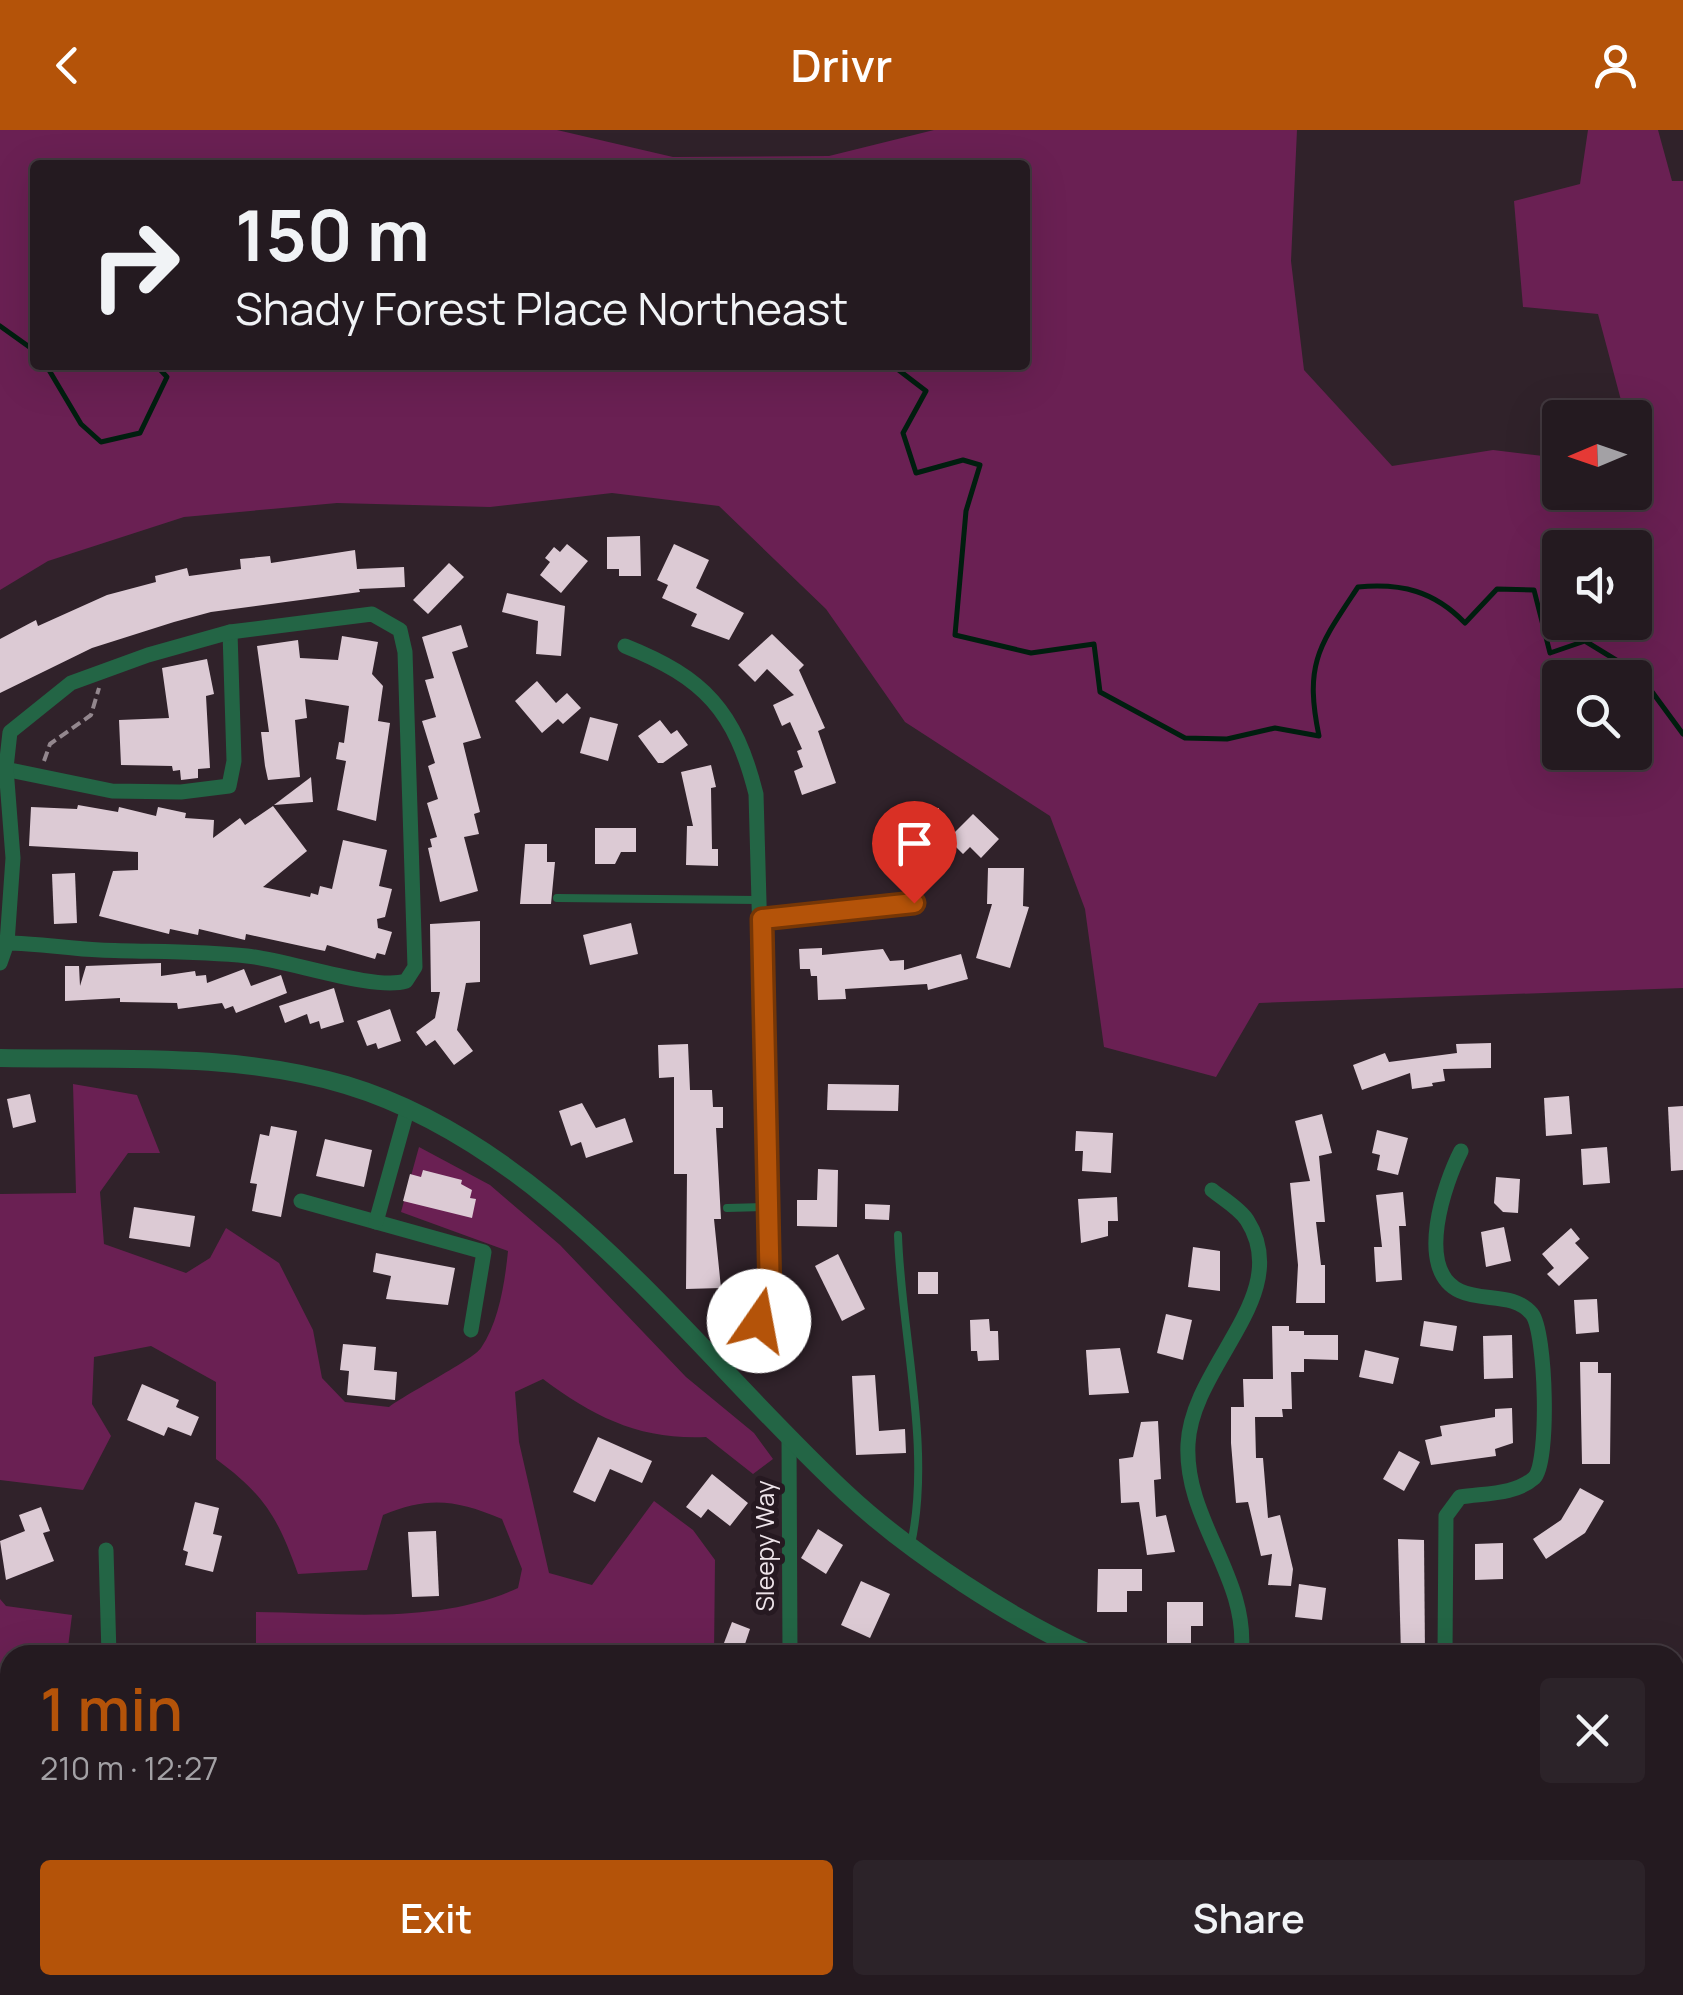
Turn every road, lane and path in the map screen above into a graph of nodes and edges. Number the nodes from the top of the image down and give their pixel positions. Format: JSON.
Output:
{"nodes":[{"id":1,"x":230,"y":632,"type":"junction"},
{"id":2,"x":625,"y":646,"type":"dead end"},
{"id":3,"x":104,"y":671,"type":"junction"},
{"id":4,"x":3,"y":768,"type":"edge"},
{"id":5,"x":39,"y":774,"type":"junction"},
{"id":6,"x":557,"y":898,"type":"dead end"},
{"id":7,"x":761,"y":900,"type":"junction"},
{"id":8,"x":914,"y":903,"type":"dead end"},
{"id":9,"x":762,"y":919,"type":"junction"},
{"id":10,"x":4,"y":943,"type":"edge"},
{"id":11,"x":0,"y":963,"type":"edge"},
{"id":12,"x":0,"y":1058,"type":"edge"},
{"id":13,"x":407,"y":1111,"type":"junction"},
{"id":14,"x":1461,"y":1151,"type":"dead end"},
{"id":15,"x":1212,"y":1190,"type":"dead end"},
{"id":16,"x":301,"y":1201,"type":"dead end"},
{"id":17,"x":768,"y":1207,"type":"junction"},
{"id":18,"x":727,"y":1208,"type":"dead end"},
{"id":19,"x":376,"y":1222,"type":"junction"},
{"id":20,"x":898,"y":1236,"type":"dead end"},
{"id":21,"x":471,"y":1330,"type":"dead end"},
{"id":22,"x":723,"y":1370,"type":"junction"},
{"id":23,"x":790,"y":1438,"type":"junction"},
{"id":24,"x":911,"y":1544,"type":"junction"},
{"id":25,"x":106,"y":1550,"type":"dead end"},
{"id":26,"x":109,"y":1645,"type":"edge"},
{"id":27,"x":790,"y":1645,"type":"edge"},
{"id":28,"x":1071,"y":1645,"type":"edge"},
{"id":29,"x":1241,"y":1645,"type":"edge"},
{"id":30,"x":1445,"y":1645,"type":"edge"}],
"edges":[{"from":1,"to":3,"type":"street"},
{"from":1,"to":5,"type":"street"},
{"from":1,"to":10,"type":"street"},
{"from":2,"to":7,"type":"street"},
{"from":3,"to":4,"type":"street"},
{"from":3,"to":5,"type":"path"},
{"from":4,"to":5,"type":"street"},
{"from":4,"to":10,"type":"street"},
{"from":6,"to":7,"type":"lane"},
{"from":7,"to":9,"type":"street"},
{"from":8,"to":9,"type":"street"},
{"from":9,"to":17,"type":"street"},
{"from":10,"to":11,"type":"street"},
{"from":12,"to":13,"type":"street"},
{"from":13,"to":19,"type":"street"},
{"from":13,"to":22,"type":"street"},
{"from":14,"to":30,"type":"street"},
{"from":15,"to":29,"type":"street"},
{"from":16,"to":19,"type":"street"},
{"from":17,"to":18,"type":"lane"},
{"from":17,"to":22,"type":"street"},
{"from":19,"to":21,"type":"street"},
{"from":20,"to":24,"type":"lane"},
{"from":22,"to":23,"type":"street"},
{"from":23,"to":24,"type":"street"},
{"from":23,"to":27,"type":"street","name":"Sleepy Way"},
{"from":24,"to":28,"type":"street"},
{"from":25,"to":26,"type":"street"}]}
